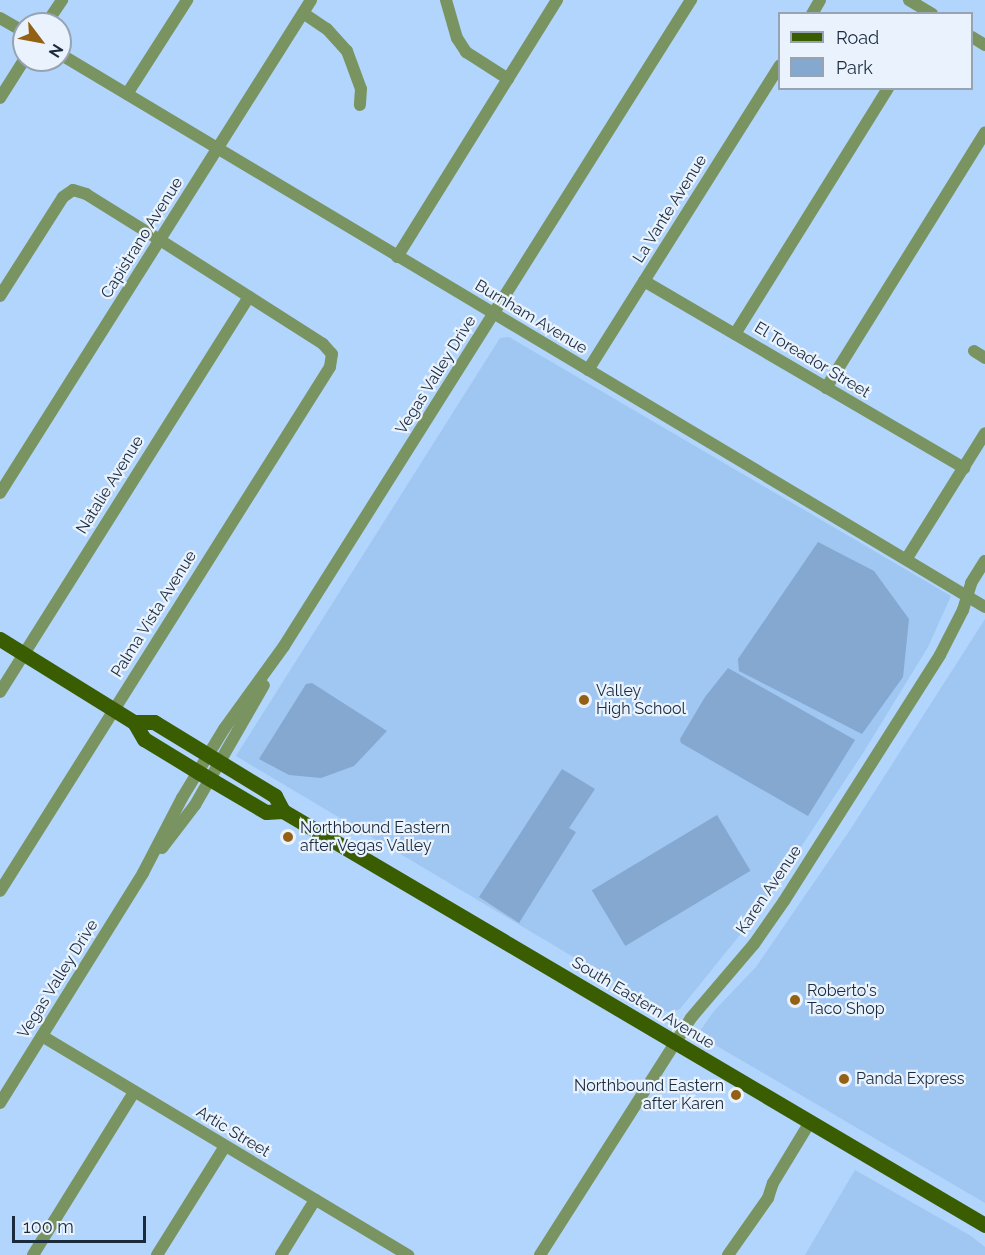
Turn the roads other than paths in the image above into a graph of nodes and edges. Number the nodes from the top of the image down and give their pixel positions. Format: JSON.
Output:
{"nodes":[{"id":1,"x":186,"y":0,"type":"edge"},
{"id":2,"x":311,"y":0,"type":"edge"},
{"id":3,"x":446,"y":0,"type":"edge"},
{"id":4,"x":557,"y":0,"type":"edge"},
{"id":5,"x":691,"y":0,"type":"edge"},
{"id":6,"x":909,"y":0,"type":"edge"},
{"id":7,"x":929,"y":12,"type":"edge"},
{"id":8,"x":303,"y":13,"type":"junction"},
{"id":9,"x":72,"y":61,"type":"edge"},
{"id":10,"x":778,"y":68,"type":"edge"},
{"id":11,"x":16,"y":72,"type":"edge"},
{"id":12,"x":508,"y":79,"type":"junction"},
{"id":13,"x":887,"y":90,"type":"edge"},
{"id":14,"x":127,"y":94,"type":"junction"},
{"id":15,"x":0,"y":98,"type":"edge"},
{"id":16,"x":360,"y":105,"type":"dead end"},
{"id":17,"x":985,"y":133,"type":"edge"},
{"id":18,"x":217,"y":149,"type":"junction"},
{"id":19,"x":160,"y":240,"type":"junction"},
{"id":20,"x":397,"y":257,"type":"junction"},
{"id":21,"x":644,"y":281,"type":"junction"},
{"id":22,"x":0,"y":296,"type":"edge"},
{"id":23,"x":249,"y":297,"type":"junction"},
{"id":24,"x":494,"y":314,"type":"junction"},
{"id":25,"x":735,"y":334,"type":"junction"},
{"id":26,"x":588,"y":370,"type":"junction"},
{"id":27,"x":826,"y":388,"type":"junction"},
{"id":28,"x":985,"y":434,"type":"edge"},
{"id":29,"x":964,"y":468,"type":"junction"},
{"id":30,"x":0,"y":494,"type":"edge"},
{"id":31,"x":907,"y":558,"type":"junction"},
{"id":32,"x":985,"y":561,"type":"edge"},
{"id":33,"x":967,"y":597,"type":"junction"},
{"id":34,"x":985,"y":607,"type":"edge"},
{"id":35,"x":0,"y":639,"type":"edge"},
{"id":36,"x":24,"y":653,"type":"junction"},
{"id":37,"x":0,"y":692,"type":"edge"},
{"id":38,"x":113,"y":709,"type":"junction"},
{"id":39,"x":134,"y":722,"type":"junction"},
{"id":40,"x":214,"y":759,"type":"junction"},
{"id":41,"x":204,"y":776,"type":"junction"},
{"id":42,"x":283,"y":811,"type":"junction"},
{"id":43,"x":0,"y":891,"type":"edge"},
{"id":44,"x":42,"y":1036,"type":"junction"},
{"id":45,"x":675,"y":1043,"type":"junction"},
{"id":46,"x":134,"y":1092,"type":"junction"},
{"id":47,"x":0,"y":1103,"type":"edge"},
{"id":48,"x":810,"y":1122,"type":"junction"},
{"id":49,"x":225,"y":1146,"type":"junction"},
{"id":50,"x":315,"y":1200,"type":"junction"},
{"id":51,"x":985,"y":1225,"type":"edge"},
{"id":52,"x":33,"y":1255,"type":"edge"},
{"id":53,"x":157,"y":1255,"type":"edge"},
{"id":54,"x":281,"y":1255,"type":"edge"},
{"id":55,"x":408,"y":1255,"type":"edge"},
{"id":56,"x":540,"y":1255,"type":"edge"},
{"id":57,"x":728,"y":1255,"type":"edge"}],
"edges":[{"from":1,"to":14,"type":"street"},
{"from":2,"to":8,"type":"street","name":"Capistrano Avenue"},
{"from":3,"to":12,"type":"street"},
{"from":4,"to":12,"type":"street"},
{"from":5,"to":24,"type":"street","name":"Vegas Valley Drive"},
{"from":6,"to":7,"type":"street"},
{"from":8,"to":16,"type":"street"},
{"from":8,"to":18,"type":"street","name":"Capistrano Avenue"},
{"from":9,"to":14,"type":"street","name":"Burnham Avenue"},
{"from":10,"to":21,"type":"street","name":"La Vante Avenue"},
{"from":11,"to":15,"type":"street"},
{"from":12,"to":20,"type":"street"},
{"from":13,"to":25,"type":"street"},
{"from":14,"to":18,"type":"street","name":"Burnham Avenue"},
{"from":17,"to":27,"type":"street"},
{"from":18,"to":19,"type":"street","name":"Capistrano Avenue"},
{"from":18,"to":20,"type":"street","name":"Burnham Avenue"},
{"from":19,"to":22,"type":"street"},
{"from":19,"to":23,"type":"street"},
{"from":19,"to":30,"type":"street","name":"Capistrano Avenue"},
{"from":20,"to":24,"type":"street","name":"Burnham Avenue"},
{"from":21,"to":25,"type":"street","name":"El Toreador Street"},
{"from":21,"to":26,"type":"street","name":"La Vante Avenue"},
{"from":23,"to":36,"type":"street","name":"Natalie Avenue"},
{"from":23,"to":38,"type":"street","name":"Palma Vista Avenue"},
{"from":24,"to":26,"type":"street","name":"Burnham Avenue"},
{"from":24,"to":40,"type":"street","name":"Vegas Valley Drive"},
{"from":25,"to":27,"type":"street","name":"El Toreador Street"},
{"from":26,"to":31,"type":"street","name":"Burnham Avenue"},
{"from":27,"to":29,"type":"street","name":"El Toreador Street"},
{"from":28,"to":29,"type":"street"},
{"from":29,"to":31,"type":"street"},
{"from":31,"to":33,"type":"street","name":"Burnham Avenue"},
{"from":32,"to":33,"type":"street","name":"Karen Avenue"},
{"from":33,"to":34,"type":"street","name":"Burnham Avenue"},
{"from":33,"to":45,"type":"street","name":"Karen Avenue"},
{"from":35,"to":36,"type":"main road","name":"South Eastern Avenue"},
{"from":36,"to":37,"type":"street","name":"Natalie Avenue"},
{"from":36,"to":38,"type":"main road","name":"South Eastern Avenue"},
{"from":38,"to":39,"type":"main road","name":"South Eastern Avenue"},
{"from":38,"to":43,"type":"street","name":"Palma Vista Avenue"},
{"from":39,"to":40,"type":"main road","name":"South Eastern Avenue"},
{"from":39,"to":41,"type":"main road","name":"South Eastern Avenue"},
{"from":40,"to":41,"type":"street","name":"Vegas Valley Drive"},
{"from":40,"to":42,"type":"main road","name":"South Eastern Avenue"},
{"from":41,"to":42,"type":"main road","name":"South Eastern Avenue"},
{"from":41,"to":44,"type":"street","name":"Vegas Valley Drive"},
{"from":42,"to":45,"type":"main road","name":"South Eastern Avenue"},
{"from":44,"to":46,"type":"street","name":"Artic Street"},
{"from":44,"to":47,"type":"street","name":"Vegas Valley Drive"},
{"from":45,"to":48,"type":"main road","name":"South Eastern Avenue"},
{"from":45,"to":56,"type":"street","name":"Karen Avenue"},
{"from":46,"to":49,"type":"street","name":"Artic Street"},
{"from":46,"to":52,"type":"street"},
{"from":48,"to":51,"type":"main road","name":"South Eastern Avenue"},
{"from":48,"to":57,"type":"street"},
{"from":49,"to":50,"type":"street","name":"Artic Street"},
{"from":49,"to":53,"type":"street"},
{"from":50,"to":54,"type":"street"},
{"from":50,"to":55,"type":"street","name":"Artic Street"}]}
